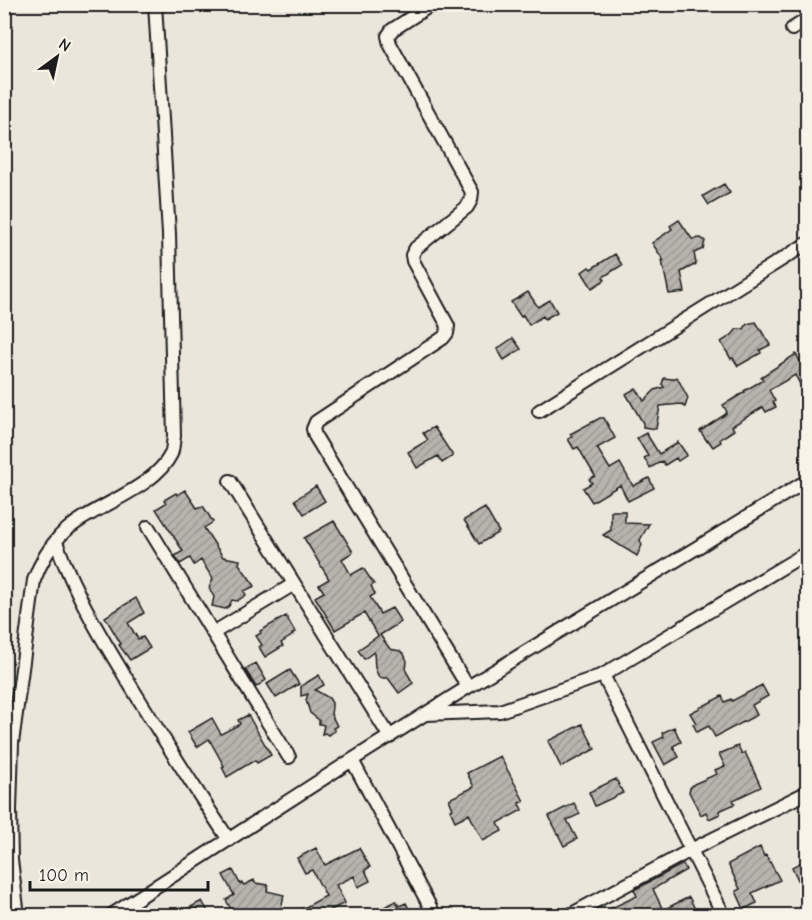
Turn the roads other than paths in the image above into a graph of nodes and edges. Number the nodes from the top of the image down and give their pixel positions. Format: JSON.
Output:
{"nodes":[{"id":1,"x":154,"y":4,"type":"edge"},
{"id":2,"x":432,"y":4,"type":"edge"},
{"id":3,"x":807,"y":19,"type":"edge"},
{"id":4,"x":792,"y":29,"type":"dead end"},
{"id":5,"x":807,"y":243,"type":"edge"},
{"id":6,"x":539,"y":411,"type":"dead end"},
{"id":7,"x":807,"y":480,"type":"edge"},
{"id":8,"x":230,"y":481,"type":"dead end"},
{"id":9,"x":148,"y":527,"type":"dead end"},
{"id":10,"x":56,"y":542,"type":"junction"},
{"id":11,"x":807,"y":552,"type":"edge"},
{"id":12,"x":294,"y":584,"type":"junction"},
{"id":13,"x":213,"y":633,"type":"junction"},
{"id":14,"x":603,"y":675,"type":"junction"},
{"id":15,"x":468,"y":687,"type":"junction"},
{"id":16,"x":425,"y":714,"type":"junction"},
{"id":17,"x":390,"y":737,"type":"junction"},
{"id":18,"x":289,"y":757,"type":"dead end"},
{"id":19,"x":352,"y":760,"type":"junction"},
{"id":20,"x":807,"y":792,"type":"edge"},
{"id":21,"x":229,"y":840,"type":"junction"},
{"id":22,"x":691,"y":850,"type":"junction"},
{"id":23,"x":18,"y":915,"type":"edge"},
{"id":24,"x":110,"y":915,"type":"edge"},
{"id":25,"x":435,"y":915,"type":"edge"},
{"id":26,"x":568,"y":915,"type":"edge"},
{"id":27,"x":724,"y":915,"type":"edge"}],
"edges":[{"from":1,"to":10,"type":"street"},
{"from":2,"to":15,"type":"street"},
{"from":3,"to":4,"type":"street"},
{"from":5,"to":6,"type":"street"},
{"from":7,"to":15,"type":"street"},
{"from":8,"to":12,"type":"street"},
{"from":9,"to":13,"type":"street"},
{"from":10,"to":21,"type":"street"},
{"from":10,"to":23,"type":"street"},
{"from":11,"to":14,"type":"street"},
{"from":12,"to":13,"type":"street"},
{"from":12,"to":17,"type":"street"},
{"from":13,"to":18,"type":"street"},
{"from":14,"to":16,"type":"street"},
{"from":14,"to":22,"type":"street"},
{"from":15,"to":16,"type":"street"},
{"from":16,"to":17,"type":"street"},
{"from":17,"to":19,"type":"street"},
{"from":19,"to":21,"type":"street"},
{"from":19,"to":25,"type":"street"},
{"from":20,"to":22,"type":"street"},
{"from":21,"to":24,"type":"street"},
{"from":22,"to":26,"type":"street"},
{"from":22,"to":27,"type":"street"}]}
